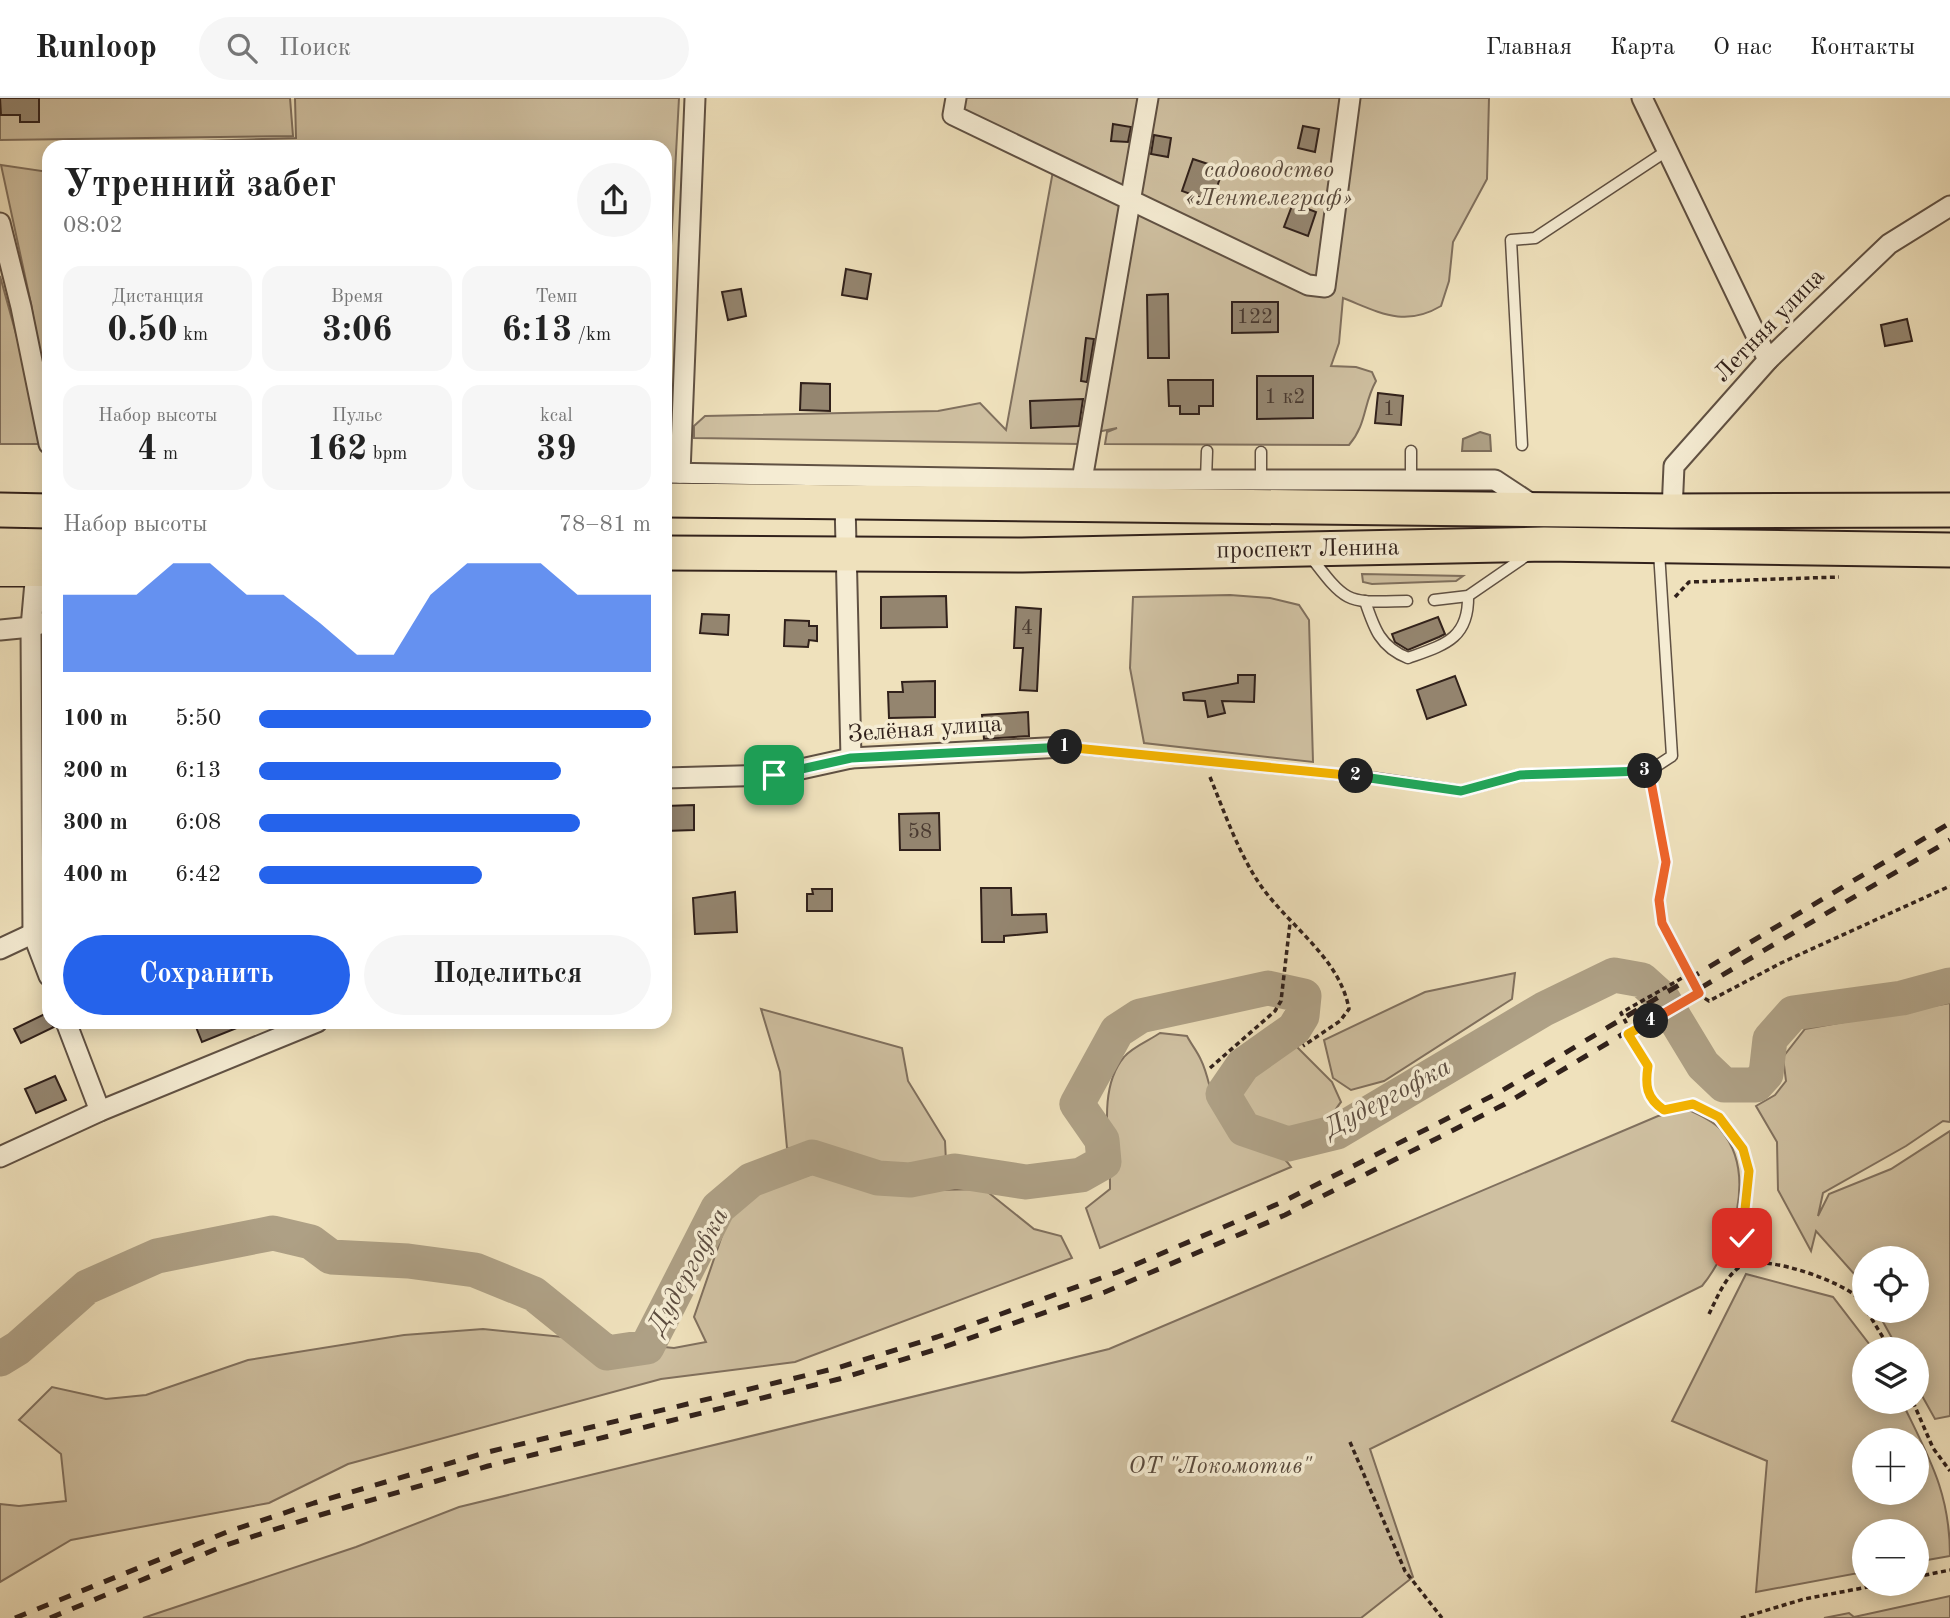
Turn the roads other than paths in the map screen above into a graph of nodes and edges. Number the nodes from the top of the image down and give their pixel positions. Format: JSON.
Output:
{"nodes":[{"id":1,"x":695,"y":98,"type":"edge"},
{"id":2,"x":1148,"y":98,"type":"edge"},
{"id":3,"x":1350,"y":98,"type":"edge"},
{"id":4,"x":1642,"y":98,"type":"edge"},
{"id":5,"x":954,"y":106,"type":"edge"},
{"id":6,"x":1668,"y":150,"type":"junction"},
{"id":7,"x":1130,"y":202,"type":"junction"},
{"id":8,"x":1950,"y":206,"type":"edge"},
{"id":9,"x":0,"y":223,"type":"edge"},
{"id":10,"x":1768,"y":360,"type":"junction"},
{"id":11,"x":42,"y":410,"type":"edge"},
{"id":12,"x":1522,"y":445,"type":"dead end"},
{"id":13,"x":672,"y":451,"type":"edge"},
{"id":14,"x":1206,"y":451,"type":"dead end"},
{"id":15,"x":1411,"y":451,"type":"dead end"},
{"id":16,"x":1261,"y":452,"type":"dead end"},
{"id":17,"x":1082,"y":480,"type":"junction"},
{"id":18,"x":1206,"y":480,"type":"junction"},
{"id":19,"x":1261,"y":480,"type":"junction"},
{"id":20,"x":1411,"y":480,"type":"junction"},
{"id":21,"x":672,"y":482,"type":"edge"},
{"id":22,"x":672,"y":482,"type":"edge"},
{"id":23,"x":845,"y":502,"type":"junction"},
{"id":24,"x":0,"y":510,"type":"edge"},
{"id":25,"x":1540,"y":510,"type":"junction"},
{"id":26,"x":1950,"y":510,"type":"edge"},
{"id":27,"x":42,"y":511,"type":"edge"},
{"id":28,"x":1672,"y":511,"type":"junction"},
{"id":29,"x":1544,"y":544,"type":"junction"},
{"id":30,"x":0,"y":545,"type":"edge"},
{"id":31,"x":1658,"y":547,"type":"junction"},
{"id":32,"x":1950,"y":550,"type":"edge"},
{"id":33,"x":1306,"y":551,"type":"junction"},
{"id":34,"x":672,"y":553,"type":"edge"},
{"id":35,"x":845,"y":556,"type":"junction"},
{"id":36,"x":42,"y":562,"type":"edge"},
{"id":37,"x":42,"y":563,"type":"edge"},
{"id":38,"x":0,"y":570,"type":"edge"},
{"id":39,"x":1468,"y":596,"type":"junction"},
{"id":40,"x":42,"y":600,"type":"edge"},
{"id":41,"x":1434,"y":600,"type":"dead end"},
{"id":42,"x":1365,"y":601,"type":"junction"},
{"id":43,"x":1407,"y":601,"type":"dead end"},
{"id":44,"x":40,"y":624,"type":"edge"},
{"id":45,"x":0,"y":630,"type":"edge"},
{"id":46,"x":1064,"y":747,"type":"joint"},
{"id":47,"x":851,"y":758,"type":"junction"},
{"id":48,"x":672,"y":778,"type":"edge"},
{"id":49,"x":41,"y":930,"type":"edge"},
{"id":50,"x":0,"y":948,"type":"edge"},
{"id":51,"x":69,"y":1029,"type":"edge"},
{"id":52,"x":300,"y":1029,"type":"edge"},
{"id":53,"x":100,"y":1111,"type":"junction"},
{"id":54,"x":0,"y":1157,"type":"edge"}],
"edges":[{"from":1,"to":13,"type":"street"},
{"from":2,"to":7,"type":"street"},
{"from":3,"to":7,"type":"street"},
{"from":4,"to":6,"type":"street"},
{"from":5,"to":7,"type":"street"},
{"from":6,"to":10,"type":"street"},
{"from":6,"to":12,"type":"lane"},
{"from":7,"to":17,"type":"street"},
{"from":8,"to":10,"type":"street","name":"Летняя улица"},
{"from":9,"to":11,"type":"street"},
{"from":10,"to":28,"type":"street","name":"Летняя улица"},
{"from":14,"to":18,"type":"lane"},
{"from":15,"to":20,"type":"lane"},
{"from":16,"to":19,"type":"lane"},
{"from":17,"to":18,"type":"street"},
{"from":17,"to":21,"type":"street"},
{"from":18,"to":19,"type":"street"},
{"from":19,"to":20,"type":"street"},
{"from":20,"to":25,"type":"street"},
{"from":22,"to":23,"type":"highway","name":"проспект Ленина"},
{"from":23,"to":25,"type":"highway","name":"проспект Ленина"},
{"from":23,"to":35,"type":"street"},
{"from":24,"to":27,"type":"highway"},
{"from":25,"to":28,"type":"highway","name":"проспект Ленина"},
{"from":26,"to":28,"type":"highway","name":"проспект Ленина"},
{"from":29,"to":31,"type":"highway","name":"проспект Ленина"},
{"from":29,"to":33,"type":"highway","name":"проспект Ленина"},
{"from":29,"to":39,"type":"lane"},
{"from":30,"to":36,"type":"highway"},
{"from":31,"to":32,"type":"highway","name":"проспект Ленина"},
{"from":31,"to":46,"type":"lane"},
{"from":33,"to":35,"type":"highway","name":"проспект Ленина"},
{"from":33,"to":42,"type":"lane"},
{"from":34,"to":35,"type":"highway","name":"проспект Ленина"},
{"from":35,"to":47,"type":"street"},
{"from":37,"to":38,"type":"main road"},
{"from":39,"to":41,"type":"lane"},
{"from":39,"to":42,"type":"lane"},
{"from":40,"to":44,"type":"street"},
{"from":42,"to":43,"type":"lane"},
{"from":44,"to":45,"type":"street"},
{"from":44,"to":49,"type":"street"},
{"from":46,"to":47,"type":"street","name":"Зелёная улица"},
{"from":47,"to":48,"type":"street","name":"Зелёная улица"},
{"from":49,"to":50,"type":"street"},
{"from":51,"to":53,"type":"street"},
{"from":52,"to":53,"type":"street"},
{"from":53,"to":54,"type":"street"}]}
